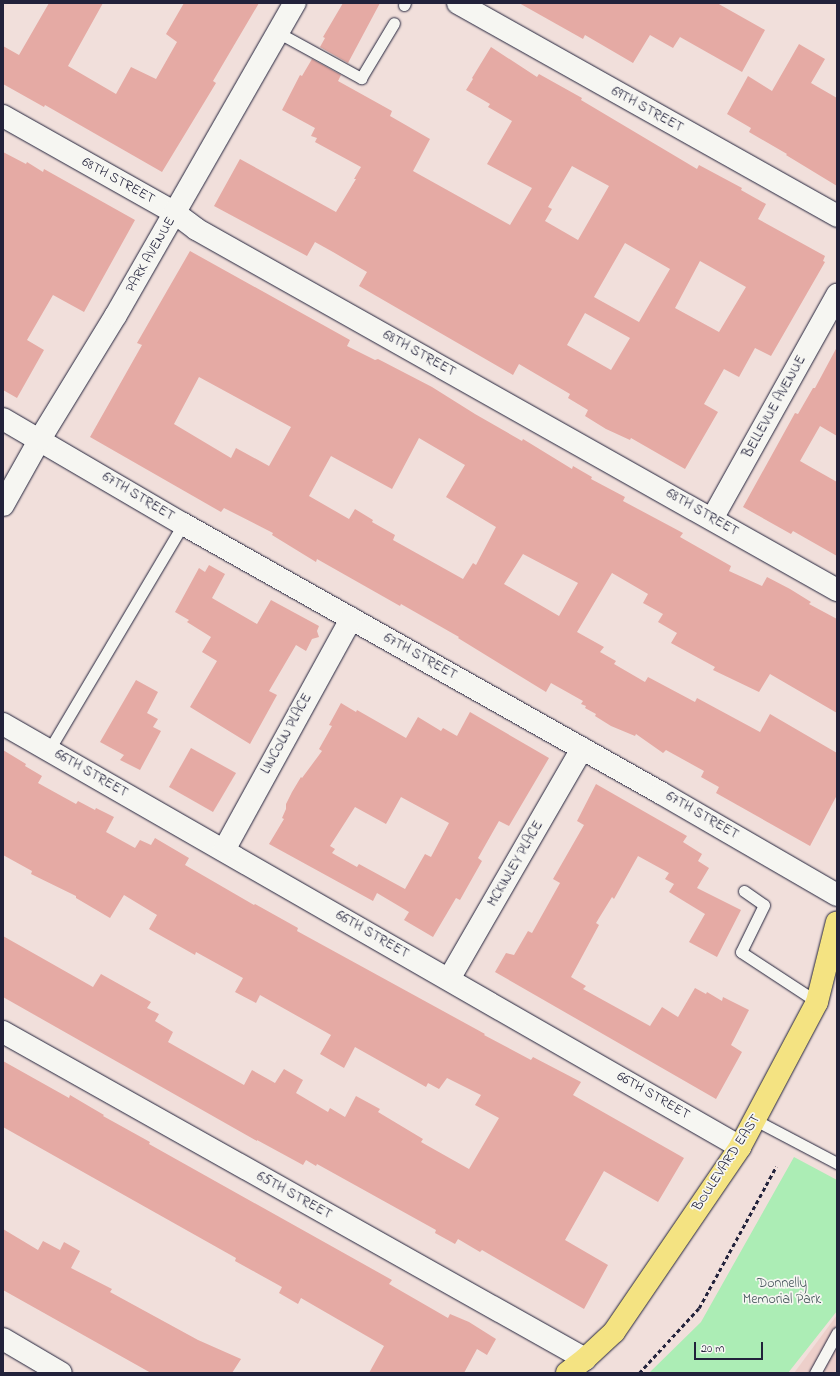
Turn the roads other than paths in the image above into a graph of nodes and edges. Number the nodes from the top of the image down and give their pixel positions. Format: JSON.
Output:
{"nodes":[{"id":1,"x":296,"y":3,"type":"edge"},
{"id":2,"x":458,"y":3,"type":"edge"},
{"id":3,"x":394,"y":24,"type":"dead end"},
{"id":4,"x":279,"y":32,"type":"junction"},
{"id":5,"x":3,"y":116,"type":"edge"},
{"id":6,"x":175,"y":213,"type":"junction"},
{"id":7,"x":837,"y":216,"type":"edge"},
{"id":8,"x":837,"y":295,"type":"edge"},
{"id":9,"x":3,"y":419,"type":"edge"},
{"id":10,"x":40,"y":439,"type":"junction"},
{"id":11,"x":3,"y":505,"type":"edge"},
{"id":12,"x":712,"y":519,"type":"junction"},
{"id":13,"x":183,"y":524,"type":"junction"},
{"id":14,"x":837,"y":590,"type":"edge"},
{"id":15,"x":351,"y":619,"type":"junction"},
{"id":16,"x":3,"y":724,"type":"edge"},
{"id":17,"x":582,"y":749,"type":"junction"},
{"id":18,"x":49,"y":750,"type":"junction"},
{"id":19,"x":224,"y":850,"type":"junction"},
{"id":20,"x":744,"y":891,"type":"dead end"},
{"id":21,"x":837,"y":895,"type":"edge"},
{"id":22,"x":837,"y":922,"type":"edge"},
{"id":23,"x":449,"y":979,"type":"junction"},
{"id":24,"x":817,"y":1002,"type":"junction"},
{"id":25,"x":3,"y":1032,"type":"edge"},
{"id":26,"x":755,"y":1120,"type":"junction"},
{"id":27,"x":740,"y":1147,"type":"junction"},
{"id":28,"x":837,"y":1163,"type":"edge"},
{"id":29,"x":837,"y":1333,"type":"edge"},
{"id":30,"x":3,"y":1339,"type":"edge"},
{"id":31,"x":585,"y":1360,"type":"junction"},
{"id":32,"x":61,"y":1373,"type":"edge"},
{"id":33,"x":566,"y":1373,"type":"edge"},
{"id":34,"x":815,"y":1373,"type":"edge"}],
"edges":[{"from":1,"to":4,"type":"street","name":"PARK AVENUE"},
{"from":2,"to":7,"type":"street","name":"69TH STREET"},
{"from":3,"to":4,"type":"lane"},
{"from":4,"to":6,"type":"street","name":"PARK AVENUE"},
{"from":5,"to":6,"type":"street","name":"68TH STREET"},
{"from":6,"to":10,"type":"street","name":"PARK AVENUE"},
{"from":6,"to":12,"type":"street","name":"68TH STREET"},
{"from":8,"to":12,"type":"street","name":"BELLEVUE AVENUE"},
{"from":9,"to":10,"type":"street","name":"67TH STREET"},
{"from":10,"to":11,"type":"street","name":"PARK AVENUE"},
{"from":10,"to":13,"type":"street","name":"67TH STREET"},
{"from":12,"to":14,"type":"street","name":"68TH STREET"},
{"from":13,"to":15,"type":"street","name":"67TH STREET"},
{"from":13,"to":18,"type":"lane"},
{"from":15,"to":17,"type":"street","name":"67TH STREET"},
{"from":15,"to":19,"type":"street","name":"LINCOLN PLACE"},
{"from":16,"to":18,"type":"street","name":"66TH STREET"},
{"from":17,"to":21,"type":"street","name":"67TH STREET"},
{"from":17,"to":23,"type":"street","name":"MCKINLEY PLACE"},
{"from":18,"to":19,"type":"street","name":"66TH STREET"},
{"from":19,"to":23,"type":"street","name":"66TH STREET"},
{"from":20,"to":24,"type":"lane"},
{"from":22,"to":24,"type":"main road","name":"BOULEVARD EAST"},
{"from":23,"to":27,"type":"street","name":"66TH STREET"},
{"from":24,"to":26,"type":"main road","name":"BOULEVARD EAST"},
{"from":25,"to":31,"type":"street","name":"65TH STREET"},
{"from":26,"to":27,"type":"main road","name":"BOULEVARD EAST"},
{"from":26,"to":28,"type":"lane"},
{"from":27,"to":31,"type":"main road","name":"BOULEVARD EAST"},
{"from":29,"to":34,"type":"lane"},
{"from":30,"to":32,"type":"street"},
{"from":31,"to":33,"type":"main road","name":"BOULEVARD EAST"}]}
